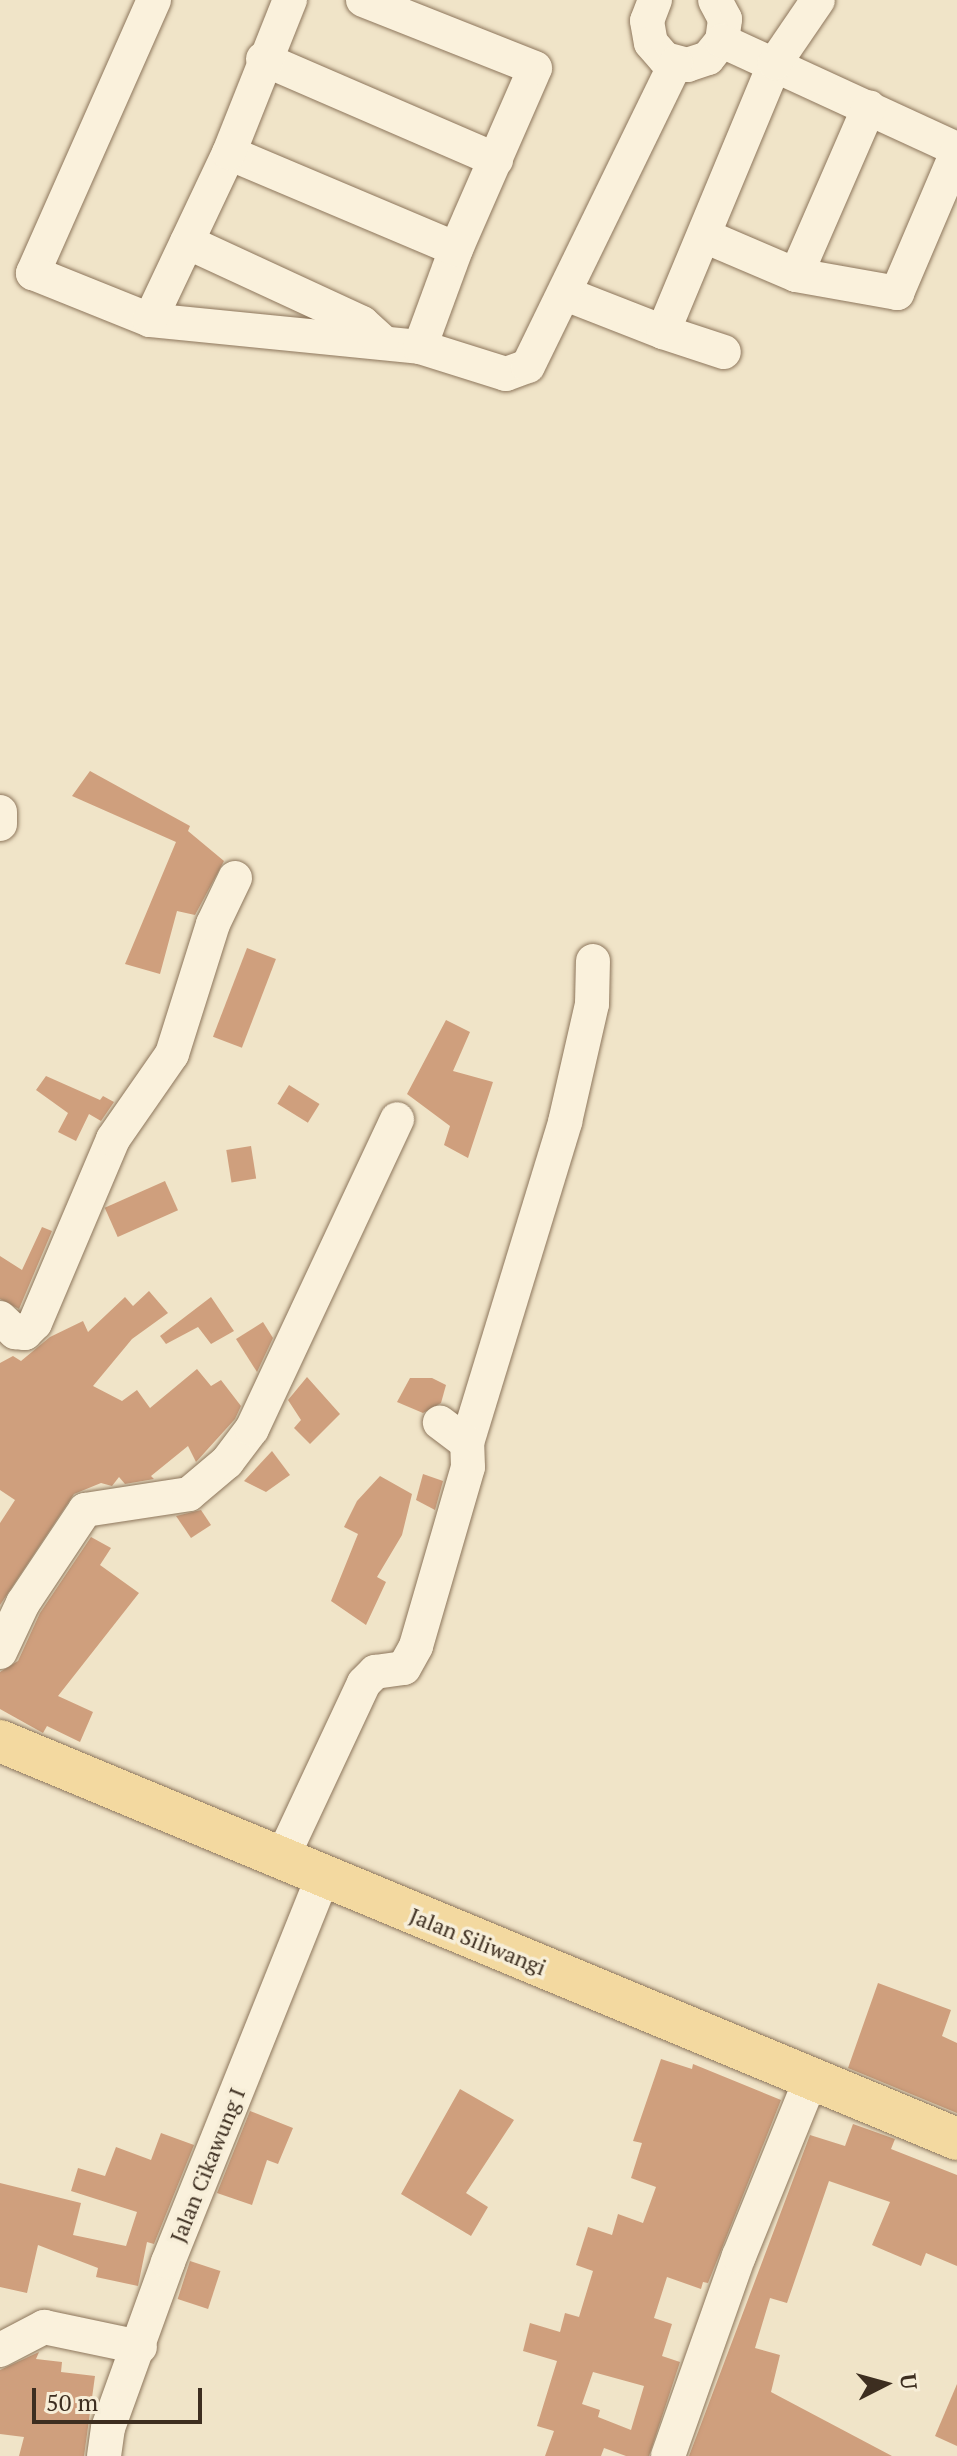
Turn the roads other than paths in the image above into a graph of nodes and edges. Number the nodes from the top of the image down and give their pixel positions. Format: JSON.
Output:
{"nodes":[{"id":1,"x":154,"y":0,"type":"edge"},
{"id":2,"x":290,"y":0,"type":"edge"},
{"id":3,"x":363,"y":0,"type":"edge"},
{"id":4,"x":715,"y":0,"type":"edge"},
{"id":5,"x":818,"y":0,"type":"edge"},
{"id":6,"x":644,"y":3,"type":"edge"},
{"id":7,"x":722,"y":41,"type":"junction"},
{"id":8,"x":263,"y":59,"type":"junction"},
{"id":9,"x":676,"y":63,"type":"junction"},
{"id":10,"x":775,"y":63,"type":"junction"},
{"id":11,"x":869,"y":107,"type":"junction"},
{"id":12,"x":957,"y":150,"type":"edge"},
{"id":13,"x":229,"y":153,"type":"junction"},
{"id":14,"x":496,"y":160,"type":"junction"},
{"id":15,"x":707,"y":237,"type":"junction"},
{"id":16,"x":187,"y":242,"type":"junction"},
{"id":17,"x":456,"y":249,"type":"junction"},
{"id":18,"x":796,"y":275,"type":"junction"},
{"id":19,"x":566,"y":294,"type":"junction"},
{"id":20,"x":150,"y":320,"type":"junction"},
{"id":21,"x":663,"y":332,"type":"junction"},
{"id":22,"x":385,"y":343,"type":"junction"},
{"id":23,"x":420,"y":347,"type":"junction"},
{"id":24,"x":724,"y":352,"type":"dead end"},
{"id":25,"x":0,"y":812,"type":"edge"},
{"id":26,"x":0,"y":824,"type":"edge"},
{"id":27,"x":235,"y":878,"type":"dead end"},
{"id":28,"x":593,"y":961,"type":"dead end"},
{"id":29,"x":397,"y":1119,"type":"dead end"},
{"id":30,"x":0,"y":1318,"type":"edge"},
{"id":31,"x":12,"y":1596,"type":"edge"},
{"id":32,"x":0,"y":1652,"type":"edge"},
{"id":33,"x":0,"y":1741,"type":"edge"},
{"id":34,"x":282,"y":1858,"type":"junction"},
{"id":35,"x":323,"y":1877,"type":"junction"},
{"id":36,"x":811,"y":2079,"type":"junction"},
{"id":37,"x":957,"y":2139,"type":"edge"},
{"id":38,"x":140,"y":2347,"type":"junction"},
{"id":39,"x":0,"y":2350,"type":"edge"},
{"id":40,"x":104,"y":2456,"type":"edge"},
{"id":41,"x":668,"y":2456,"type":"edge"}],
"edges":[{"from":1,"to":20,"type":"street"},
{"from":2,"to":8,"type":"street"},
{"from":3,"to":14,"type":"street"},
{"from":4,"to":7,"type":"street"},
{"from":5,"to":10,"type":"street"},
{"from":6,"to":9,"type":"street"},
{"from":7,"to":9,"type":"street"},
{"from":7,"to":10,"type":"street"},
{"from":8,"to":13,"type":"street"},
{"from":8,"to":14,"type":"street"},
{"from":9,"to":19,"type":"street"},
{"from":10,"to":11,"type":"street"},
{"from":10,"to":15,"type":"street"},
{"from":11,"to":12,"type":"street"},
{"from":11,"to":18,"type":"street"},
{"from":12,"to":18,"type":"street"},
{"from":13,"to":16,"type":"street"},
{"from":13,"to":17,"type":"street"},
{"from":14,"to":17,"type":"street"},
{"from":15,"to":18,"type":"street"},
{"from":15,"to":21,"type":"street"},
{"from":16,"to":20,"type":"street"},
{"from":16,"to":22,"type":"street"},
{"from":17,"to":23,"type":"street"},
{"from":19,"to":21,"type":"street"},
{"from":19,"to":23,"type":"street"},
{"from":20,"to":22,"type":"street"},
{"from":21,"to":24,"type":"street"},
{"from":22,"to":23,"type":"street"},
{"from":25,"to":26,"type":"street"},
{"from":27,"to":30,"type":"street"},
{"from":28,"to":34,"type":"street"},
{"from":29,"to":31,"type":"street"},
{"from":31,"to":32,"type":"street"},
{"from":33,"to":34,"type":"main road","name":"Jalan Siliwangi"},
{"from":34,"to":35,"type":"main road","name":"Jalan Siliwangi"},
{"from":35,"to":36,"type":"main road","name":"Jalan Siliwangi"},
{"from":35,"to":38,"type":"street","name":"Jalan Cikawung I"},
{"from":36,"to":37,"type":"main road","name":"Jalan Siliwangi"},
{"from":36,"to":41,"type":"street"},
{"from":38,"to":39,"type":"street"},
{"from":38,"to":40,"type":"street","name":"Jalan Cikawung I"}]}
